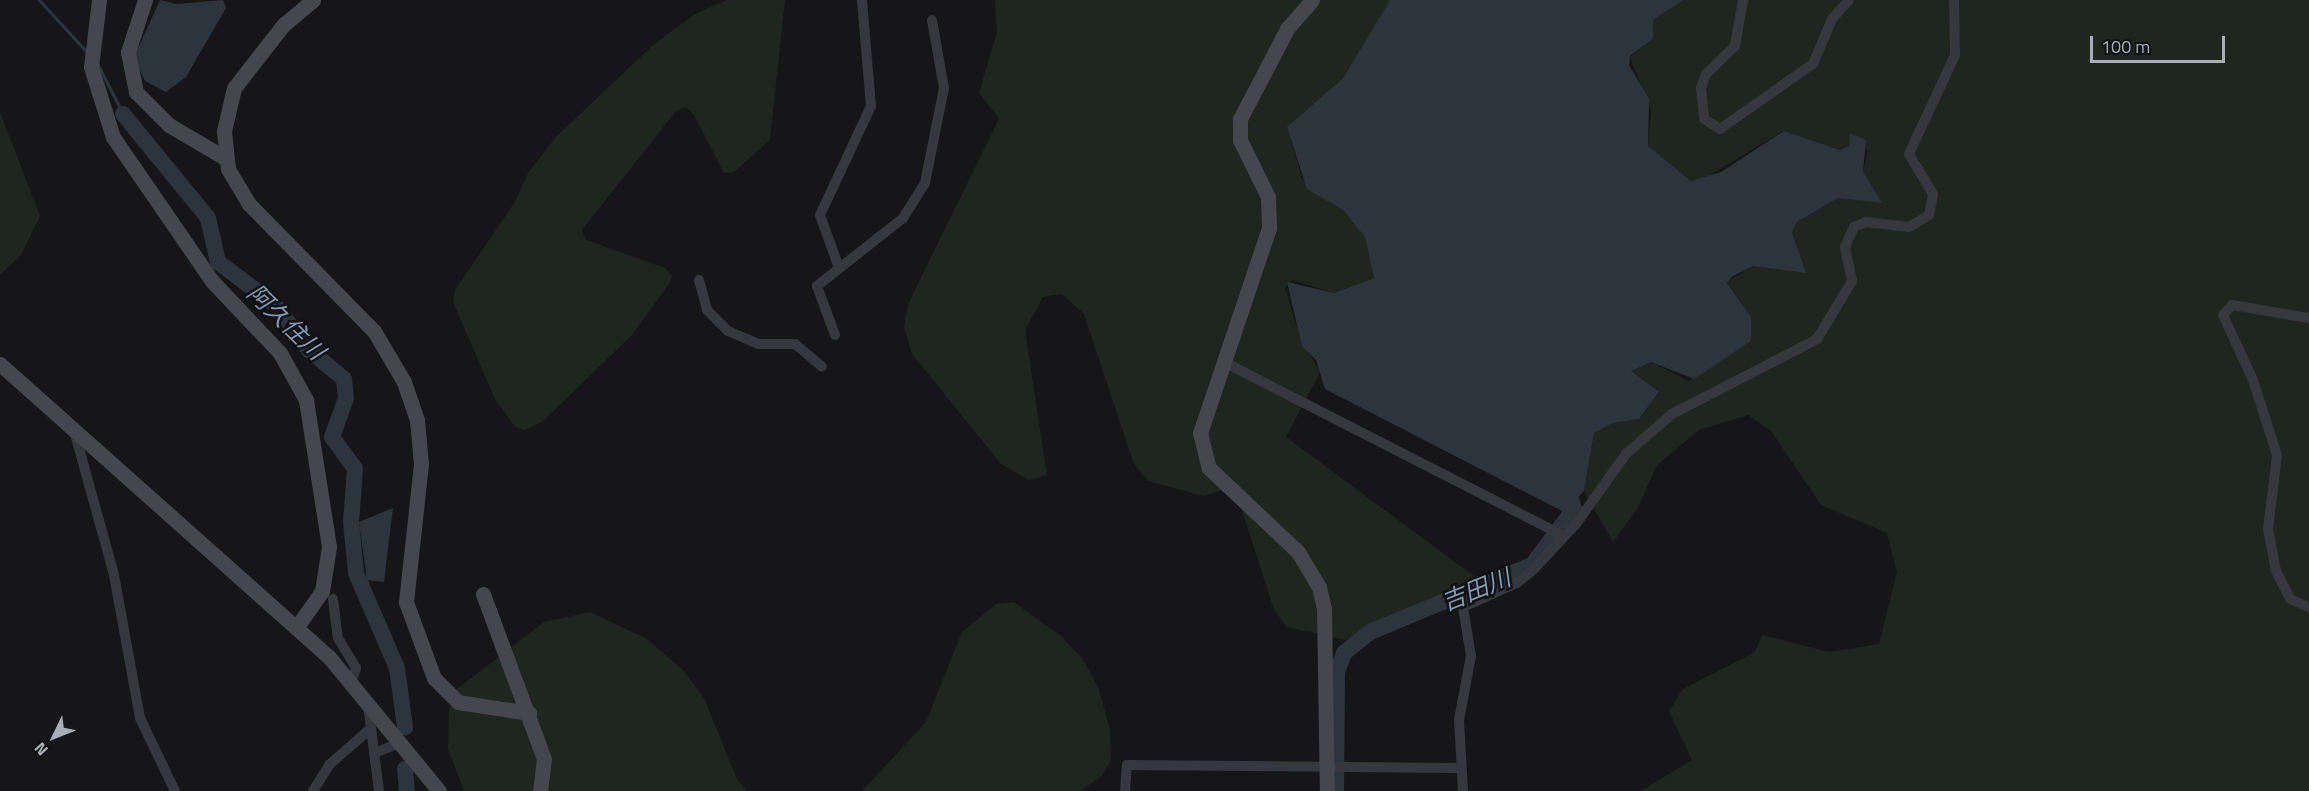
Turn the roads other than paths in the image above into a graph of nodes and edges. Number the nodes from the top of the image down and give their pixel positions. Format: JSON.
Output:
{"nodes":[{"id":1,"x":99,"y":0,"type":"edge"},
{"id":2,"x":146,"y":0,"type":"edge"},
{"id":3,"x":313,"y":0,"type":"edge"},
{"id":4,"x":862,"y":0,"type":"edge"},
{"id":5,"x":1312,"y":0,"type":"edge"},
{"id":6,"x":1743,"y":0,"type":"edge"},
{"id":7,"x":1849,"y":0,"type":"edge"},
{"id":8,"x":1954,"y":0,"type":"edge"},
{"id":9,"x":932,"y":20,"type":"dead end"},
{"id":10,"x":225,"y":159,"type":"junction"},
{"id":11,"x":838,"y":265,"type":"junction"},
{"id":12,"x":699,"y":280,"type":"dead end"},
{"id":13,"x":2309,"y":318,"type":"edge"},
{"id":14,"x":834,"y":336,"type":"dead end"},
{"id":15,"x":1222,"y":361,"type":"junction"},
{"id":16,"x":0,"y":364,"type":"edge"},
{"id":17,"x":822,"y":367,"type":"dead end"},
{"id":18,"x":75,"y":434,"type":"junction"},
{"id":19,"x":1564,"y":536,"type":"junction"},
{"id":20,"x":483,"y":594,"type":"dead end"},
{"id":21,"x":333,"y":599,"type":"dead end"},
{"id":22,"x":2309,"y":607,"type":"edge"},
{"id":23,"x":296,"y":628,"type":"junction"},
{"id":24,"x":352,"y":680,"type":"junction"},
{"id":25,"x":367,"y":698,"type":"junction"},
{"id":26,"x":529,"y":713,"type":"junction"},
{"id":27,"x":371,"y":732,"type":"junction"},
{"id":28,"x":401,"y":742,"type":"junction"},
{"id":29,"x":375,"y":753,"type":"junction"},
{"id":30,"x":1459,"y":768,"type":"junction"},
{"id":31,"x":1328,"y":769,"type":"junction"},
{"id":32,"x":175,"y":791,"type":"edge"},
{"id":33,"x":313,"y":791,"type":"edge"},
{"id":34,"x":379,"y":791,"type":"edge"},
{"id":35,"x":439,"y":791,"type":"edge"},
{"id":36,"x":540,"y":791,"type":"edge"},
{"id":37,"x":1125,"y":791,"type":"edge"},
{"id":38,"x":1328,"y":791,"type":"edge"},
{"id":39,"x":1463,"y":791,"type":"edge"}],
"edges":[{"from":1,"to":23,"type":"street"},
{"from":2,"to":10,"type":"street"},
{"from":3,"to":10,"type":"street"},
{"from":4,"to":11,"type":"street"},
{"from":5,"to":15,"type":"street"},
{"from":6,"to":7,"type":"street"},
{"from":8,"to":19,"type":"street"},
{"from":9,"to":11,"type":"street"},
{"from":10,"to":26,"type":"street"},
{"from":11,"to":14,"type":"street"},
{"from":12,"to":17,"type":"street"},
{"from":13,"to":22,"type":"street"},
{"from":15,"to":19,"type":"street"},
{"from":15,"to":31,"type":"street"},
{"from":16,"to":18,"type":"street"},
{"from":18,"to":23,"type":"street"},
{"from":18,"to":32,"type":"street"},
{"from":19,"to":30,"type":"street"},
{"from":20,"to":26,"type":"street"},
{"from":21,"to":24,"type":"street"},
{"from":23,"to":24,"type":"street"},
{"from":24,"to":25,"type":"street"},
{"from":25,"to":27,"type":"street"},
{"from":25,"to":28,"type":"street"},
{"from":26,"to":36,"type":"street"},
{"from":27,"to":28,"type":"street"},
{"from":27,"to":29,"type":"street"},
{"from":27,"to":33,"type":"street"},
{"from":28,"to":29,"type":"street"},
{"from":28,"to":35,"type":"street"},
{"from":29,"to":34,"type":"street"},
{"from":30,"to":31,"type":"street"},
{"from":30,"to":39,"type":"street"},
{"from":31,"to":37,"type":"street"},
{"from":31,"to":38,"type":"street"}]}
